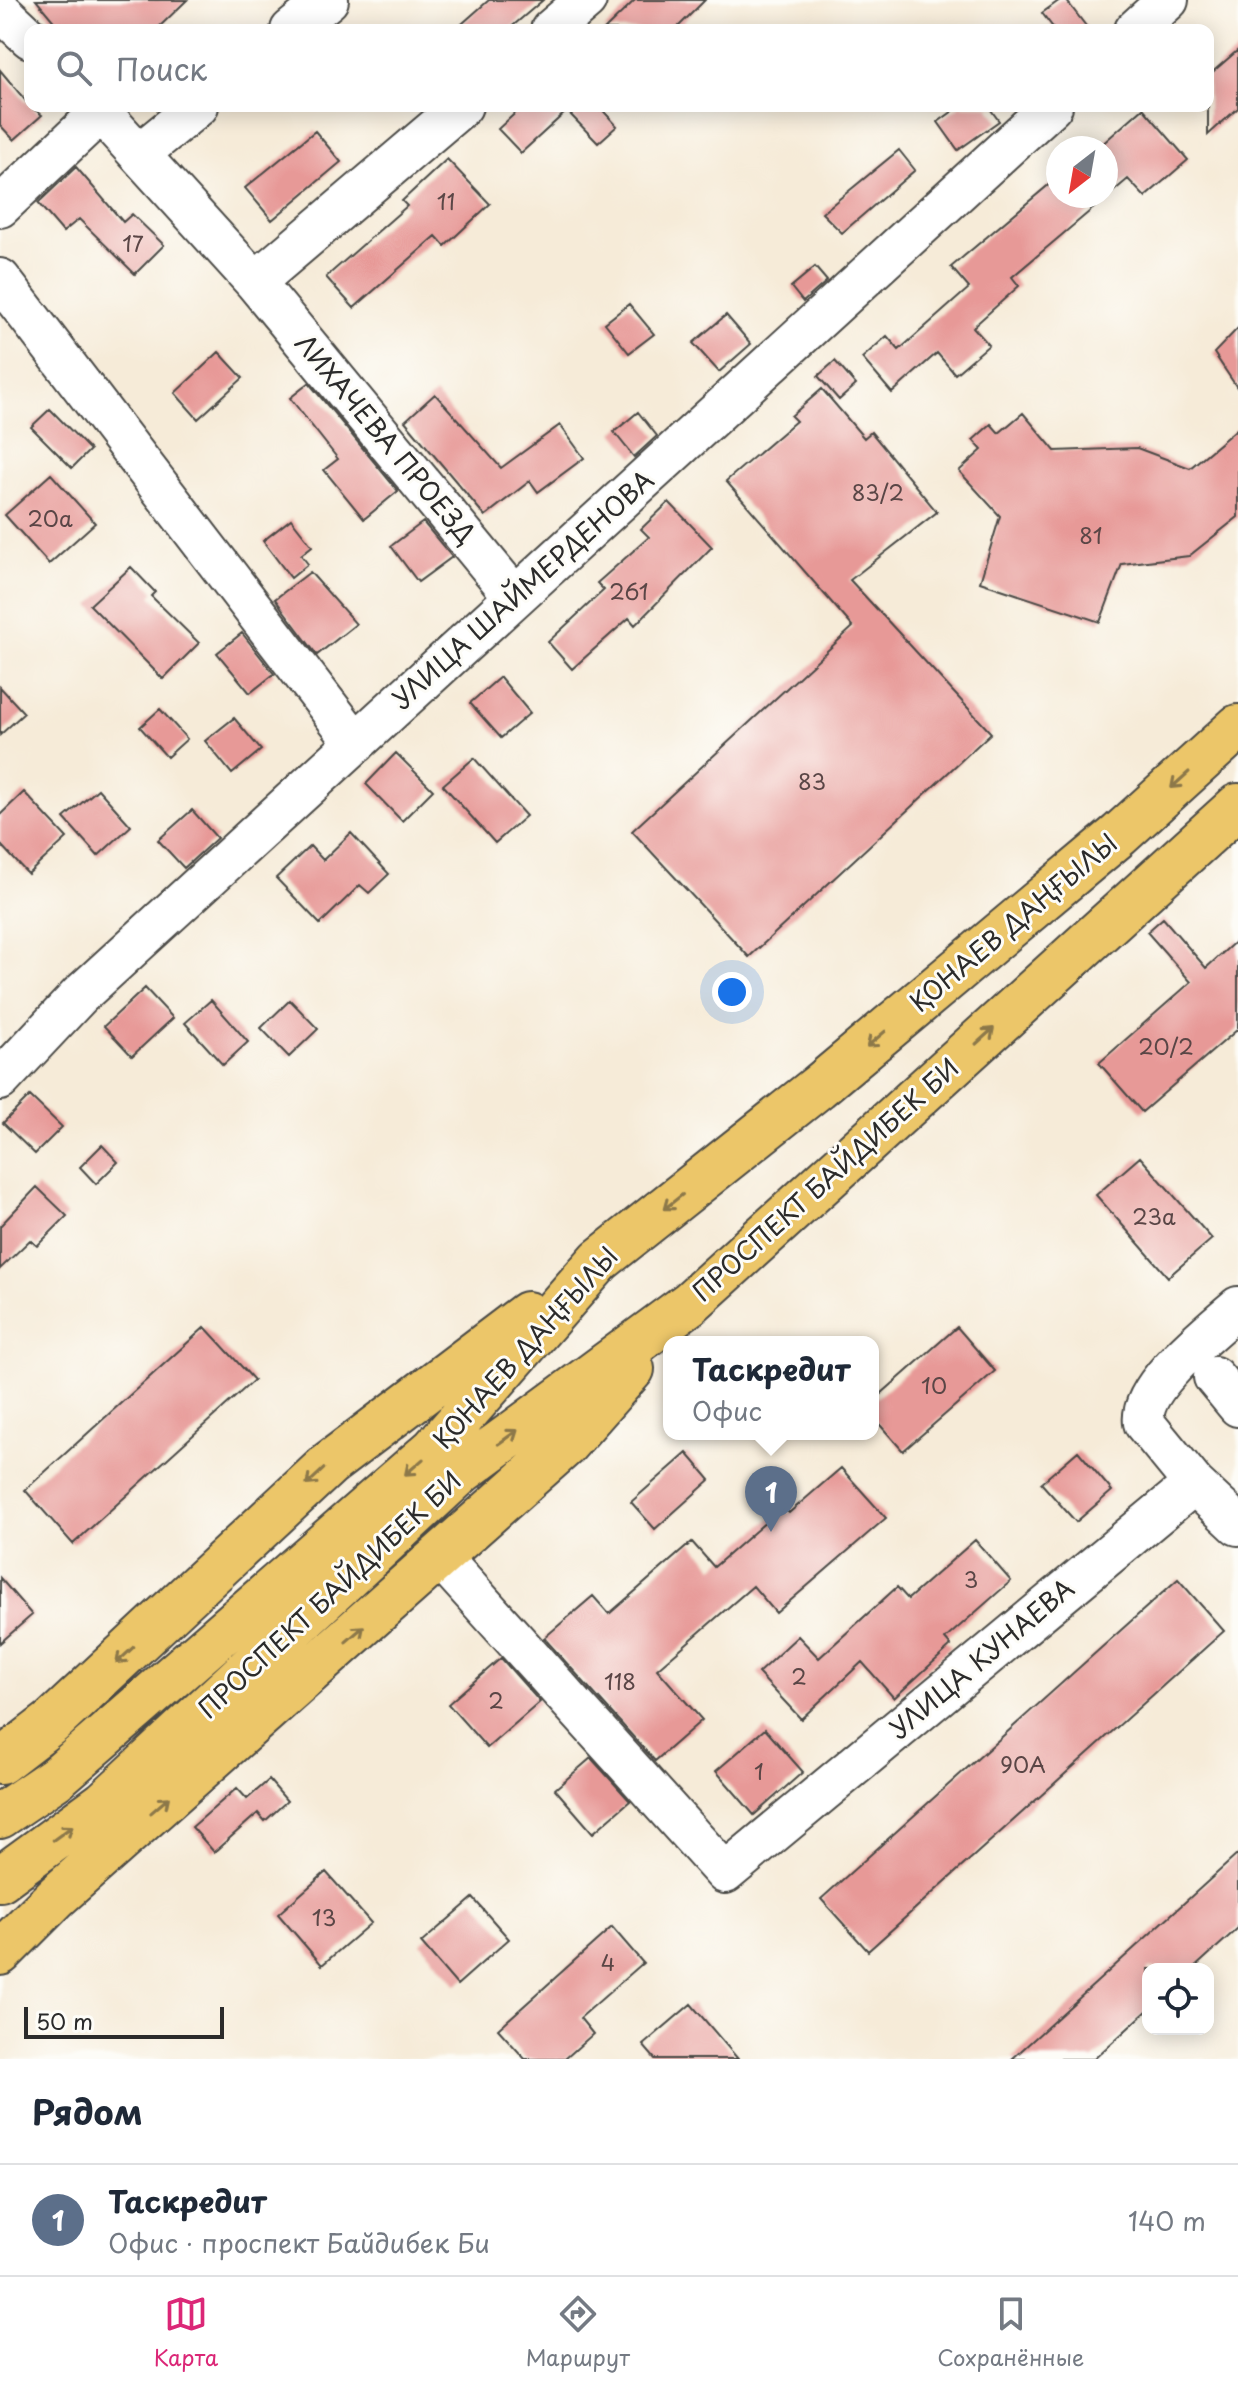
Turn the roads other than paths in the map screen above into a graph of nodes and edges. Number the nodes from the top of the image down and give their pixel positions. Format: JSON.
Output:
{"nodes":[{"id":1,"x":328,"y":0,"type":"edge"},
{"id":2,"x":586,"y":0,"type":"edge"},
{"id":3,"x":1168,"y":0,"type":"edge"},
{"id":4,"x":0,"y":10,"type":"edge"},
{"id":5,"x":298,"y":24,"type":"edge"},
{"id":6,"x":558,"y":24,"type":"edge"},
{"id":7,"x":1142,"y":24,"type":"edge"},
{"id":8,"x":24,"y":32,"type":"edge"},
{"id":9,"x":95,"y":112,"type":"edge"},
{"id":10,"x":101,"y":112,"type":"edge"},
{"id":11,"x":191,"y":112,"type":"edge"},
{"id":12,"x":455,"y":112,"type":"edge"},
{"id":13,"x":1045,"y":112,"type":"edge"},
{"id":14,"x":139,"y":154,"type":"junction"},
{"id":15,"x":0,"y":207,"type":"edge"},
{"id":16,"x":0,"y":279,"type":"edge"},
{"id":17,"x":255,"y":282,"type":"junction"},
{"id":18,"x":515,"y":597,"type":"junction"},
{"id":19,"x":1238,"y":727,"type":"edge"},
{"id":20,"x":356,"y":743,"type":"junction"},
{"id":21,"x":1238,"y":806,"type":"edge"},
{"id":22,"x":0,"y":1080,"type":"edge"},
{"id":23,"x":600,"y":1260,"type":"junction"},
{"id":24,"x":690,"y":1303,"type":"junction"},
{"id":25,"x":1238,"y":1307,"type":"edge"},
{"id":26,"x":1194,"y":1484,"type":"junction"},
{"id":27,"x":1238,"y":1525,"type":"edge"},
{"id":28,"x":441,"y":1558,"type":"junction"},
{"id":29,"x":0,"y":1762,"type":"edge"},
{"id":30,"x":0,"y":1816,"type":"edge"},
{"id":31,"x":0,"y":1879,"type":"edge"},
{"id":32,"x":0,"y":1953,"type":"edge"}],
"edges":[{"from":1,"to":5,"type":"street"},
{"from":2,"to":6,"type":"street"},
{"from":3,"to":7,"type":"street"},
{"from":4,"to":8,"type":"street"},
{"from":9,"to":15,"type":"street"},
{"from":10,"to":14,"type":"street","name":"ЛИХАЧЕВА ПРОЕЗД"},
{"from":11,"to":14,"type":"street"},
{"from":12,"to":17,"type":"street"},
{"from":13,"to":18,"type":"street","name":"УЛИЦА ШАЙМЕРДЕНОВА"},
{"from":14,"to":17,"type":"street","name":"ЛИХАЧЕВА ПРОЕЗД"},
{"from":16,"to":20,"type":"street"},
{"from":17,"to":18,"type":"street","name":"ЛИХАЧЕВА ПРОЕЗД"},
{"from":18,"to":20,"type":"street","name":"УЛИЦА ШАЙМЕРДЕНОВА"},
{"from":19,"to":23,"type":"main road","name":"ҚОНАЕВ ДАҢҒЫЛЫ","one_way":true},
{"from":20,"to":22,"type":"street","name":"УЛИЦА ШАЙМЕРДЕНОВА"},
{"from":24,"to":21,"type":"main road","name":"ПРОСПЕКТ БАЙДИБЕК БИ","one_way":true},
{"from":23,"to":29,"type":"main road","one_way":true},
{"from":23,"to":30,"type":"main road","name":"ҚОНАЕВ ДАҢҒЫЛЫ","one_way":true},
{"from":24,"to":28,"type":"main road"},
{"from":31,"to":24,"type":"main road","name":"ПРОСПЕКТ БАЙДИБЕК БИ","one_way":true},
{"from":25,"to":26,"type":"street"},
{"from":26,"to":27,"type":"street"},
{"from":26,"to":28,"type":"street","name":"УЛИЦА КУНАЕВА"},
{"from":32,"to":28,"type":"main road","one_way":true}]}
